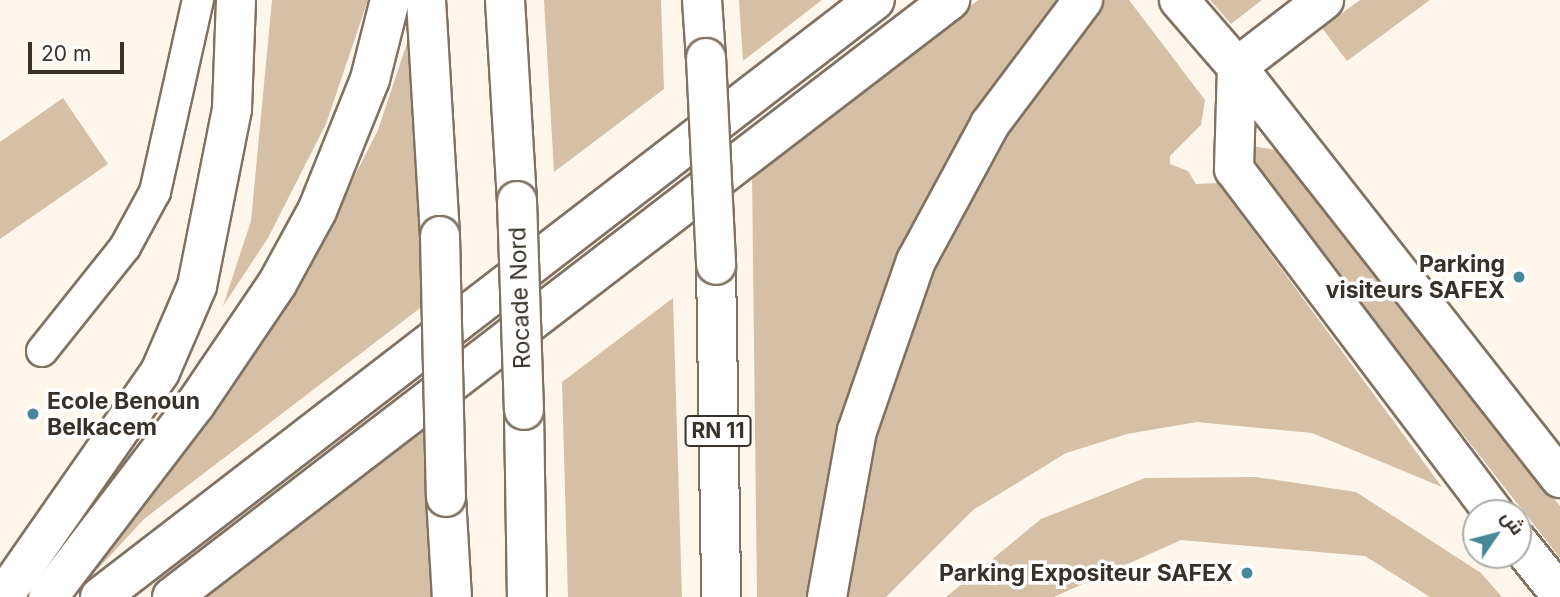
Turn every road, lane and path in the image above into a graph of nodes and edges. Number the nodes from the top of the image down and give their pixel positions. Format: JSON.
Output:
{"nodes":[{"id":1,"x":198,"y":0,"type":"edge"},
{"id":2,"x":236,"y":0,"type":"edge"},
{"id":3,"x":390,"y":0,"type":"edge"},
{"id":4,"x":426,"y":0,"type":"edge"},
{"id":5,"x":505,"y":0,"type":"edge"},
{"id":6,"x":702,"y":0,"type":"edge"},
{"id":7,"x":875,"y":0,"type":"edge"},
{"id":8,"x":950,"y":0,"type":"edge"},
{"id":9,"x":1083,"y":0,"type":"edge"},
{"id":10,"x":1324,"y":0,"type":"edge"},
{"id":11,"x":1185,"y":9,"type":"edge"},
{"id":12,"x":1237,"y":67,"type":"junction"},
{"id":13,"x":42,"y":351,"type":"dead end"},
{"id":14,"x":1560,"y":478,"type":"edge"},
{"id":15,"x":1483,"y":499,"type":"edge"},
{"id":16,"x":1532,"y":559,"type":"edge"},
{"id":17,"x":1560,"y":594,"type":"edge"},
{"id":18,"x":4,"y":597,"type":"edge"},
{"id":19,"x":48,"y":597,"type":"edge"},
{"id":20,"x":100,"y":597,"type":"edge"},
{"id":21,"x":172,"y":597,"type":"edge"},
{"id":22,"x":452,"y":597,"type":"edge"},
{"id":23,"x":527,"y":597,"type":"edge"},
{"id":24,"x":721,"y":597,"type":"edge"},
{"id":25,"x":828,"y":597,"type":"edge"}],
"edges":[{"from":1,"to":13,"type":"street"},
{"from":2,"to":18,"type":"main road"},
{"from":3,"to":19,"type":"main road"},
{"from":4,"to":22,"type":"main road","bridge":true},
{"from":5,"to":23,"type":"main road","name":"Rocade Nord","bridge":true},
{"from":6,"to":24,"type":"main road","number":"RN 11","bridge":true},
{"from":7,"to":20,"type":"main road"},
{"from":8,"to":21,"type":"main road"},
{"from":9,"to":25,"type":"main road"},
{"from":10,"to":12,"type":"main road"},
{"from":11,"to":12,"type":"main road"},
{"from":12,"to":14,"type":"main road"},
{"from":12,"to":15,"type":"main road"},
{"from":16,"to":17,"type":"main road"}]}
